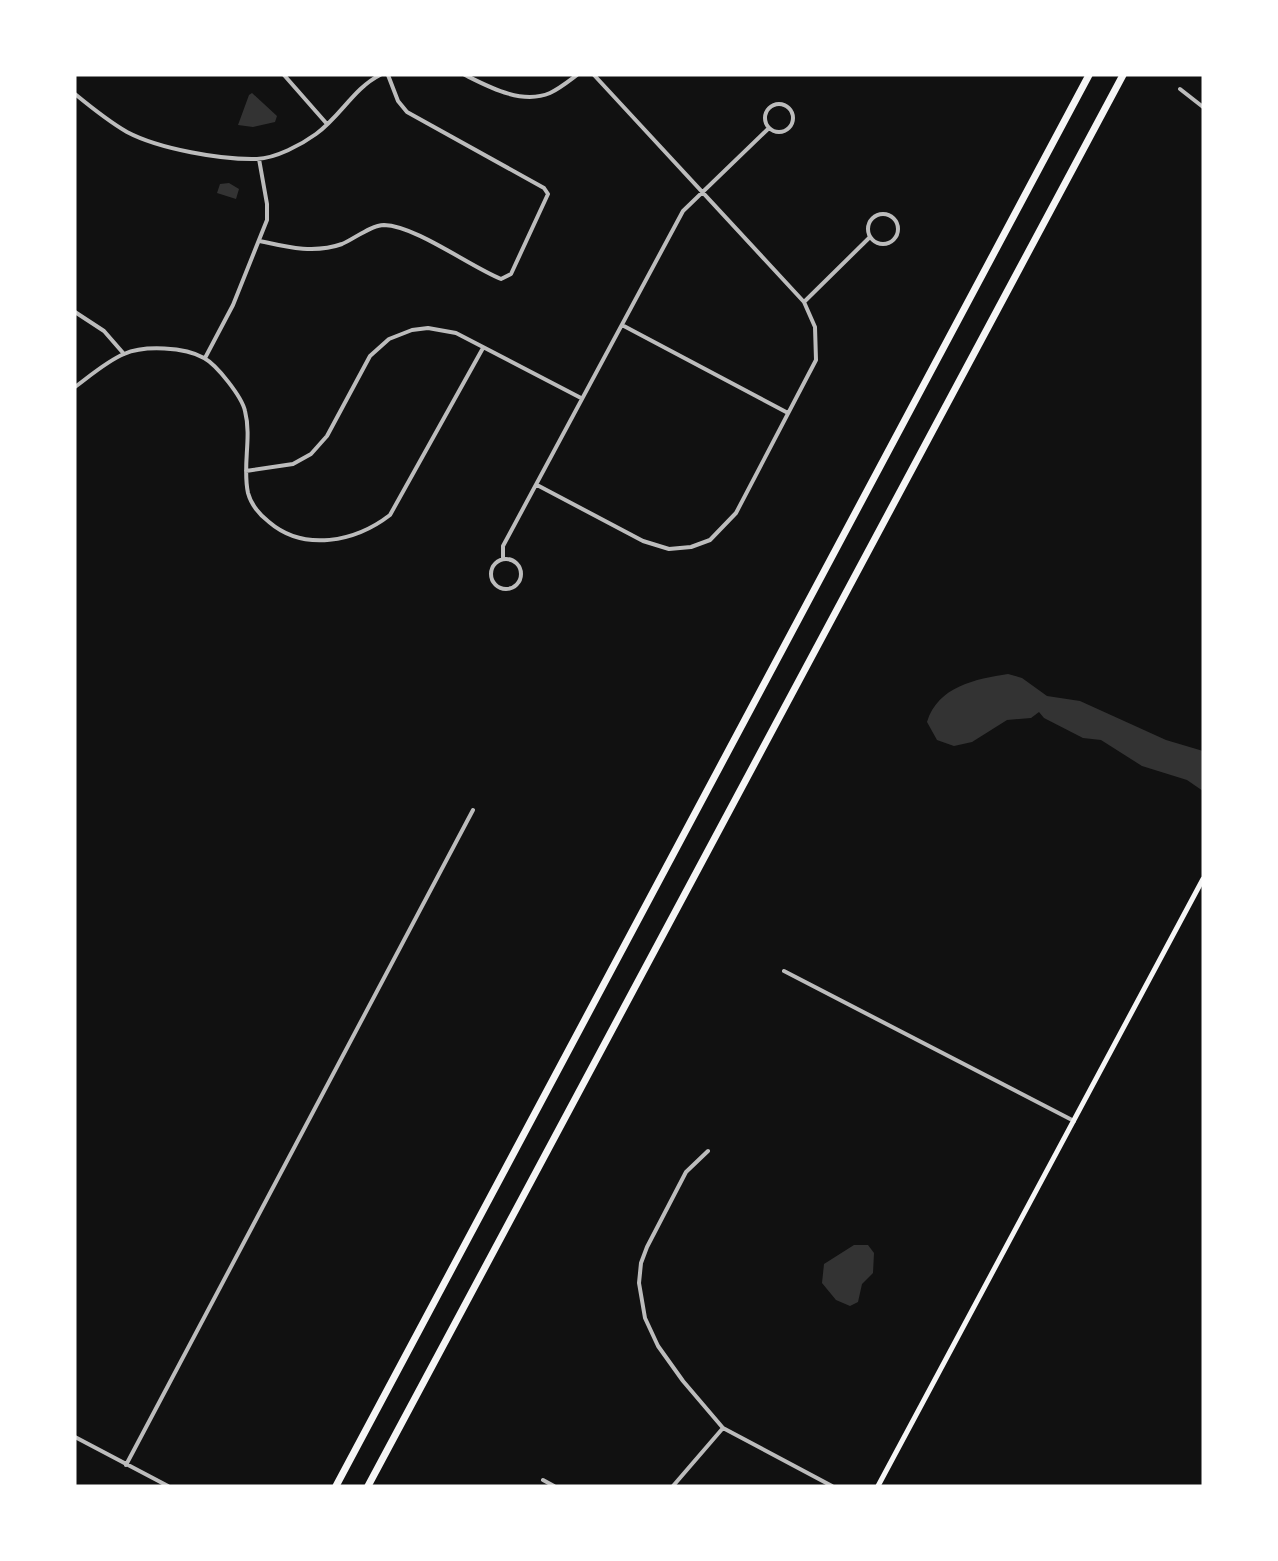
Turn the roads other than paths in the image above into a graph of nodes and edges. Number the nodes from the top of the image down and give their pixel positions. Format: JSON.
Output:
{"nodes":[{"id":1,"x":284,"y":75,"type":"edge"},
{"id":2,"x":380,"y":75,"type":"edge"},
{"id":3,"x":388,"y":75,"type":"edge"},
{"id":4,"x":465,"y":75,"type":"edge"},
{"id":5,"x":577,"y":75,"type":"edge"},
{"id":6,"x":594,"y":75,"type":"edge"},
{"id":7,"x":1089,"y":75,"type":"edge"},
{"id":8,"x":1123,"y":75,"type":"edge"},
{"id":9,"x":1180,"y":89,"type":"dead end"},
{"id":10,"x":75,"y":94,"type":"edge"},
{"id":11,"x":1203,"y":106,"type":"edge"},
{"id":12,"x":327,"y":124,"type":"junction"},
{"id":13,"x":769,"y":128,"type":"junction"},
{"id":14,"x":259,"y":159,"type":"junction"},
{"id":15,"x":702,"y":191,"type":"junction"},
{"id":16,"x":870,"y":237,"type":"junction"},
{"id":17,"x":260,"y":241,"type":"junction"},
{"id":18,"x":804,"y":302,"type":"junction"},
{"id":19,"x":75,"y":312,"type":"edge"},
{"id":20,"x":622,"y":325,"type":"junction"},
{"id":21,"x":483,"y":348,"type":"junction"},
{"id":22,"x":124,"y":354,"type":"junction"},
{"id":23,"x":205,"y":358,"type":"junction"},
{"id":24,"x":75,"y":387,"type":"edge"},
{"id":25,"x":581,"y":398,"type":"junction"},
{"id":26,"x":788,"y":413,"type":"junction"},
{"id":27,"x":246,"y":471,"type":"junction"},
{"id":28,"x":537,"y":485,"type":"junction"},
{"id":29,"x":503,"y":559,"type":"junction"},
{"id":30,"x":473,"y":810,"type":"dead end"},
{"id":31,"x":1203,"y":879,"type":"edge"},
{"id":32,"x":784,"y":971,"type":"dead end"},
{"id":33,"x":1074,"y":1121,"type":"junction"},
{"id":34,"x":708,"y":1151,"type":"dead end"},
{"id":35,"x":723,"y":1428,"type":"junction"},
{"id":36,"x":75,"y":1437,"type":"edge"},
{"id":37,"x":126,"y":1465,"type":"junction"},
{"id":38,"x":543,"y":1480,"type":"dead end"},
{"id":39,"x":168,"y":1486,"type":"edge"},
{"id":40,"x":336,"y":1486,"type":"edge"},
{"id":41,"x":368,"y":1486,"type":"edge"},
{"id":42,"x":554,"y":1486,"type":"edge"},
{"id":43,"x":673,"y":1486,"type":"edge"},
{"id":44,"x":832,"y":1486,"type":"edge"},
{"id":45,"x":878,"y":1486,"type":"edge"}],
"edges":[{"from":1,"to":12,"type":"street"},
{"from":2,"to":12,"type":"street"},
{"from":3,"to":17,"type":"street"},
{"from":4,"to":5,"type":"street"},
{"from":6,"to":15,"type":"street"},
{"from":7,"to":40,"type":"highway"},
{"from":8,"to":41,"type":"highway"},
{"from":9,"to":11,"type":"street"},
{"from":10,"to":14,"type":"street"},
{"from":12,"to":14,"type":"street"},
{"from":13,"to":13,"type":"street"},
{"from":13,"to":15,"type":"street"},
{"from":14,"to":17,"type":"street"},
{"from":15,"to":18,"type":"street"},
{"from":15,"to":20,"type":"street"},
{"from":16,"to":16,"type":"street"},
{"from":16,"to":18,"type":"street"},
{"from":17,"to":23,"type":"street"},
{"from":18,"to":26,"type":"street"},
{"from":19,"to":22,"type":"street"},
{"from":20,"to":25,"type":"street"},
{"from":20,"to":26,"type":"street"},
{"from":21,"to":25,"type":"street"},
{"from":21,"to":27,"type":"street"},
{"from":21,"to":27,"type":"street"},
{"from":22,"to":23,"type":"street"},
{"from":22,"to":24,"type":"street"},
{"from":23,"to":27,"type":"street"},
{"from":25,"to":28,"type":"street"},
{"from":26,"to":28,"type":"street"},
{"from":28,"to":29,"type":"street"},
{"from":29,"to":29,"type":"street"},
{"from":30,"to":37,"type":"street"},
{"from":31,"to":33,"type":"main road"},
{"from":32,"to":33,"type":"street"},
{"from":33,"to":45,"type":"main road"},
{"from":34,"to":35,"type":"street"},
{"from":35,"to":43,"type":"street"},
{"from":35,"to":44,"type":"street"},
{"from":36,"to":37,"type":"street"},
{"from":37,"to":39,"type":"street"},
{"from":38,"to":42,"type":"street"}]}
